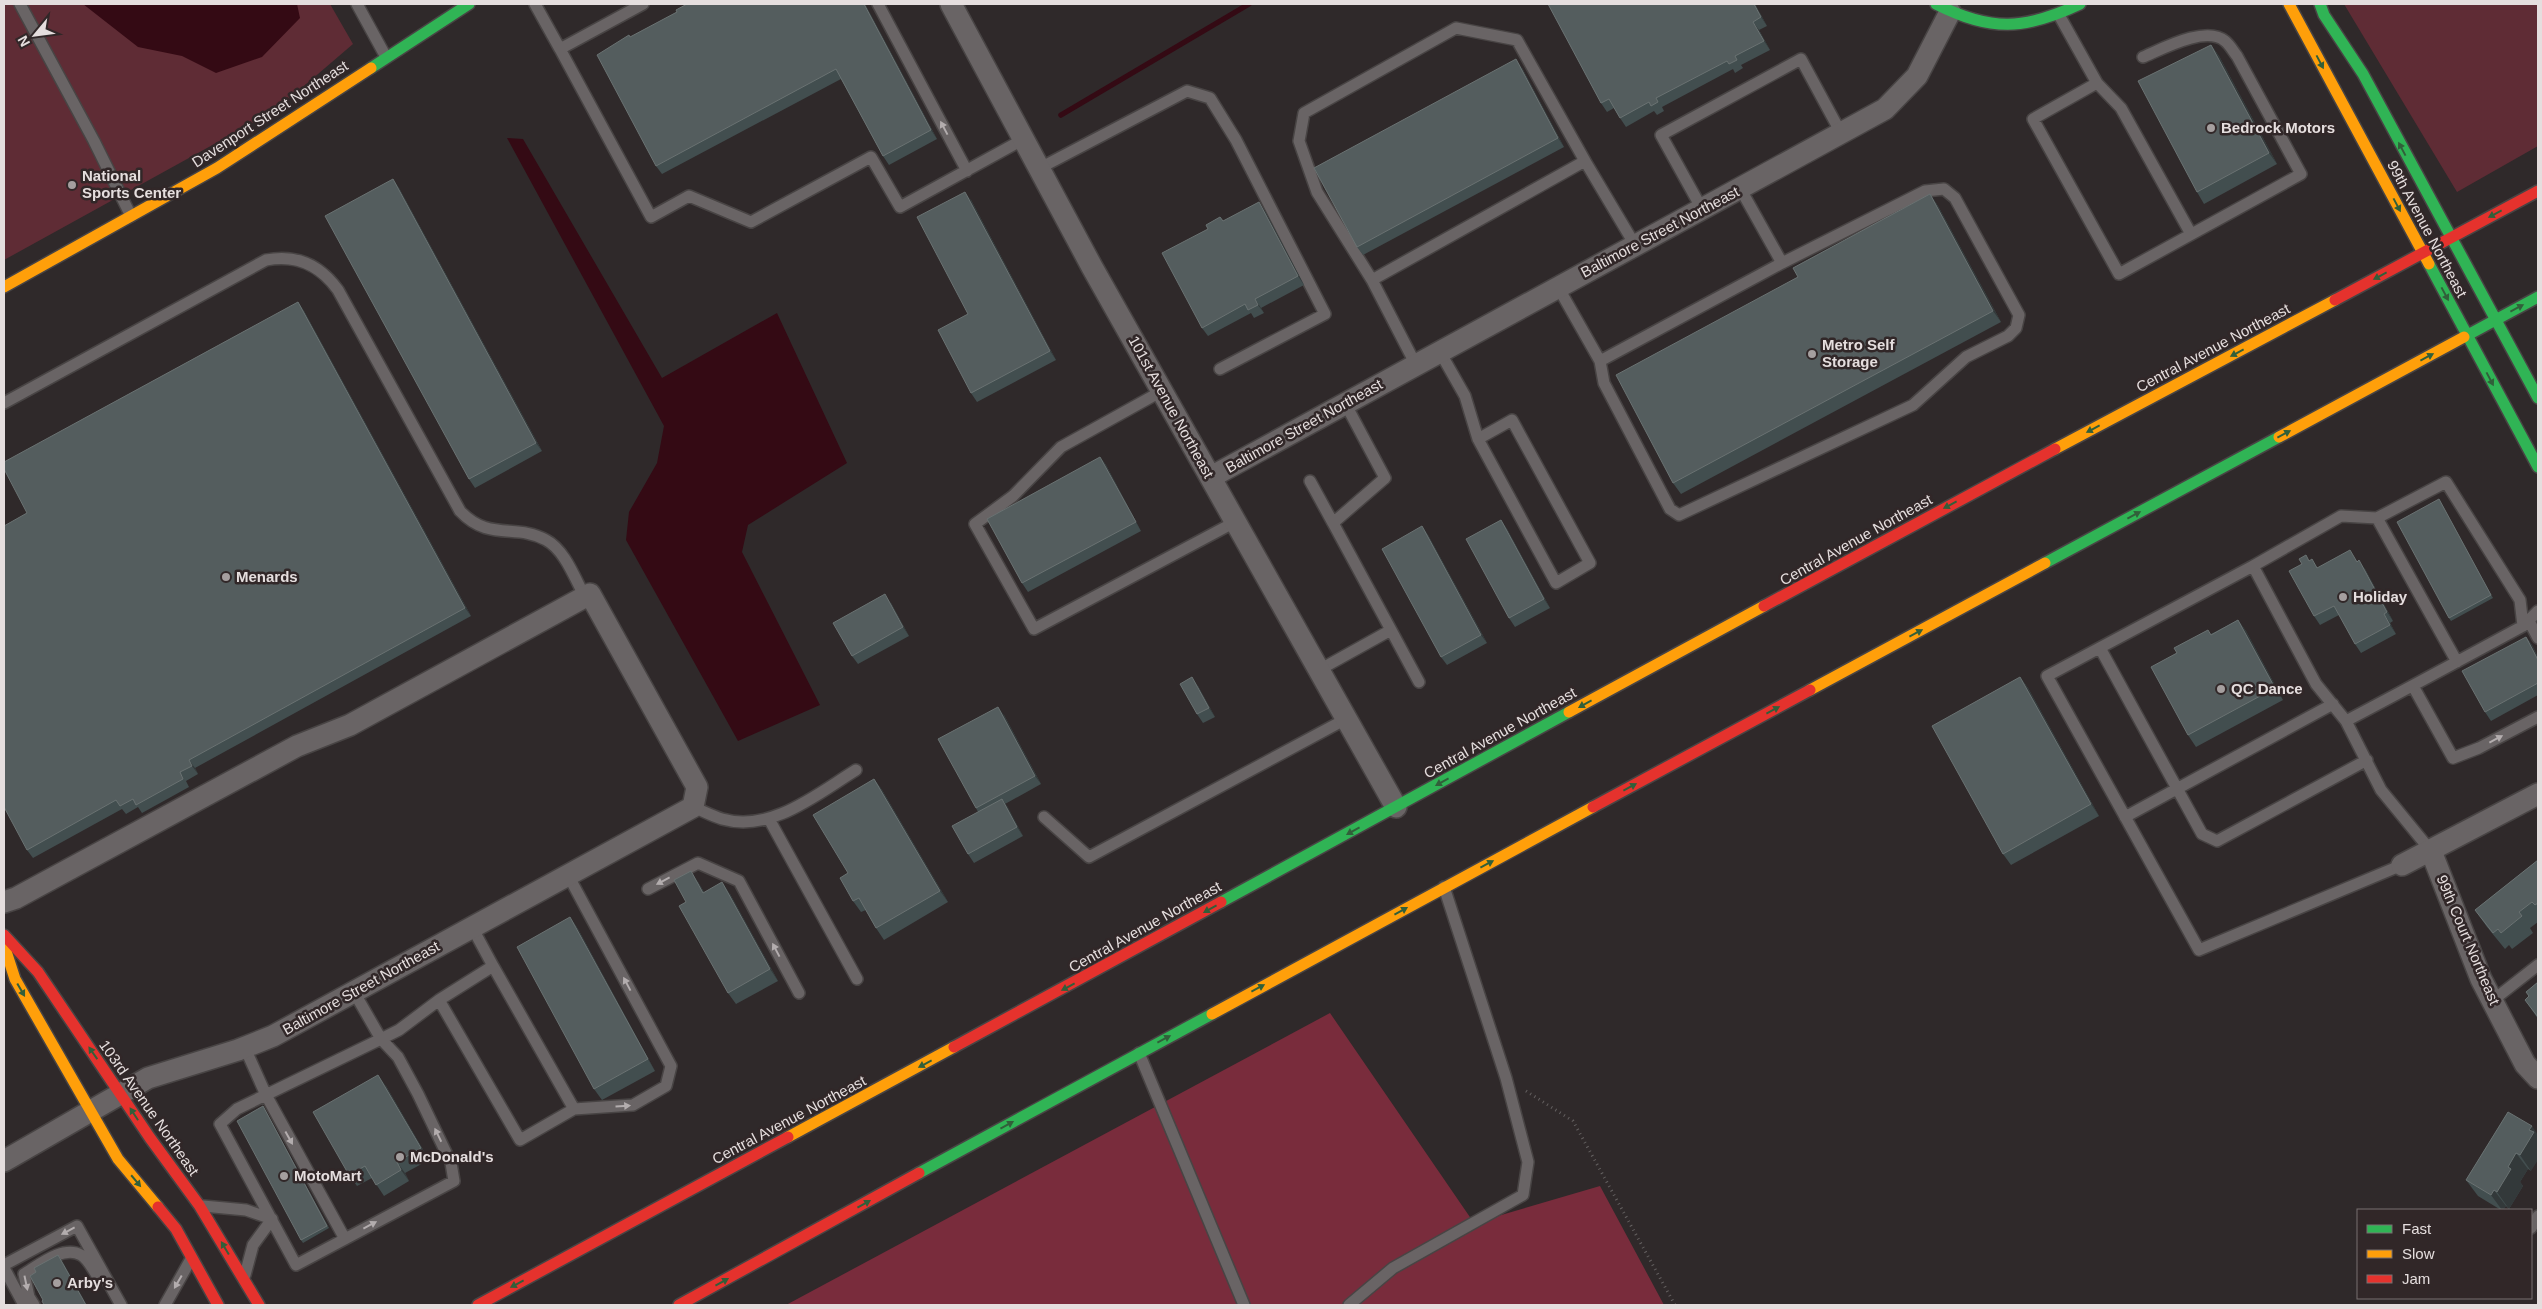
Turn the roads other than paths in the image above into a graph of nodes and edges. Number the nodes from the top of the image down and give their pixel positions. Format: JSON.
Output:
{"nodes":[{"id":1,"x":20,"y":4,"type":"edge"},
{"id":2,"x":357,"y":4,"type":"edge"},
{"id":3,"x":469,"y":4,"type":"edge"},
{"id":4,"x":535,"y":4,"type":"edge"},
{"id":5,"x":643,"y":4,"type":"edge"},
{"id":6,"x":878,"y":4,"type":"edge"},
{"id":7,"x":951,"y":4,"type":"edge"},
{"id":8,"x":2080,"y":4,"type":"edge"},
{"id":9,"x":2289,"y":4,"type":"edge"},
{"id":10,"x":2320,"y":4,"type":"edge"},
{"id":11,"x":1943,"y":8,"type":"edge"},
{"id":12,"x":2059,"y":15,"type":"junction"},
{"id":13,"x":2281,"y":16,"type":"dead end"},
{"id":14,"x":2308,"y":39,"type":"junction"},
{"id":15,"x":560,"y":49,"type":"junction"},
{"id":16,"x":386,"y":57,"type":"junction"},
{"id":17,"x":2143,"y":57,"type":"dead end"},
{"id":18,"x":2097,"y":83,"type":"junction"},
{"id":19,"x":1841,"y":133,"type":"junction"},
{"id":20,"x":1024,"y":140,"type":"junction"},
{"id":21,"x":1585,"y":161,"type":"junction"},
{"id":22,"x":1040,"y":168,"type":"junction"},
{"id":23,"x":967,"y":171,"type":"junction"},
{"id":24,"x":1740,"y":188,"type":"junction"},
{"id":25,"x":2538,"y":191,"type":"edge"},
{"id":26,"x":1702,"y":209,"type":"junction"},
{"id":27,"x":131,"y":216,"type":"junction"},
{"id":28,"x":2191,"y":234,"type":"junction"},
{"id":29,"x":2450,"y":238,"type":"junction"},
{"id":30,"x":1635,"y":245,"type":"junction"},
{"id":31,"x":2423,"y":253,"type":"junction"},
{"id":32,"x":1782,"y":263,"type":"junction"},
{"id":33,"x":1372,"y":280,"type":"junction"},
{"id":34,"x":1558,"y":287,"type":"junction"},
{"id":35,"x":4,"y":288,"type":"edge"},
{"id":36,"x":2538,"y":297,"type":"edge"},
{"id":37,"x":2496,"y":320,"type":"junction"},
{"id":38,"x":2467,"y":336,"type":"junction"},
{"id":39,"x":1440,"y":352,"type":"junction"},
{"id":40,"x":1600,"y":361,"type":"junction"},
{"id":41,"x":1416,"y":365,"type":"junction"},
{"id":42,"x":1220,"y":369,"type":"dead end"},
{"id":43,"x":1162,"y":391,"type":"junction"},
{"id":44,"x":2538,"y":398,"type":"edge"},
{"id":45,"x":4,"y":404,"type":"edge"},
{"id":46,"x":1345,"y":404,"type":"junction"},
{"id":47,"x":1478,"y":439,"type":"junction"},
{"id":48,"x":2538,"y":467,"type":"edge"},
{"id":49,"x":1210,"y":477,"type":"junction"},
{"id":50,"x":1310,"y":481,"type":"dead end"},
{"id":51,"x":2377,"y":518,"type":"junction"},
{"id":52,"x":1235,"y":522,"type":"junction"},
{"id":53,"x":1333,"y":523,"type":"junction"},
{"id":54,"x":2254,"y":566,"type":"junction"},
{"id":55,"x":585,"y":597,"type":"junction"},
{"id":56,"x":2538,"y":611,"type":"edge"},
{"id":57,"x":2526,"y":624,"type":"junction"},
{"id":58,"x":1390,"y":630,"type":"junction"},
{"id":59,"x":2538,"y":638,"type":"edge"},
{"id":60,"x":2100,"y":648,"type":"junction"},
{"id":61,"x":2457,"y":662,"type":"junction"},
{"id":62,"x":1319,"y":670,"type":"junction"},
{"id":63,"x":1419,"y":682,"type":"dead end"},
{"id":64,"x":2413,"y":686,"type":"junction"},
{"id":65,"x":2333,"y":704,"type":"junction"},
{"id":66,"x":2538,"y":717,"type":"edge"},
{"id":67,"x":1346,"y":719,"type":"junction"},
{"id":68,"x":2346,"y":721,"type":"junction"},
{"id":69,"x":2367,"y":760,"type":"junction"},
{"id":70,"x":856,"y":770,"type":"dead end"},
{"id":71,"x":2178,"y":788,"type":"junction"},
{"id":72,"x":2538,"y":794,"type":"edge"},
{"id":73,"x":695,"y":797,"type":"junction"},
{"id":74,"x":1396,"y":807,"type":"junction"},
{"id":75,"x":2125,"y":816,"type":"junction"},
{"id":76,"x":1044,"y":817,"type":"dead end"},
{"id":77,"x":769,"y":819,"type":"junction"},
{"id":78,"x":2431,"y":851,"type":"junction"},
{"id":79,"x":2402,"y":865,"type":"joint"},
{"id":80,"x":568,"y":875,"type":"junction"},
{"id":81,"x":1444,"y":887,"type":"junction"},
{"id":82,"x":648,"y":889,"type":"dead end"},
{"id":83,"x":4,"y":902,"type":"edge"},
{"id":84,"x":472,"y":928,"type":"junction"},
{"id":85,"x":4,"y":935,"type":"edge"},
{"id":86,"x":4,"y":945,"type":"edge"},
{"id":87,"x":2538,"y":965,"type":"edge"},
{"id":88,"x":493,"y":966,"type":"junction"},
{"id":89,"x":857,"y":979,"type":"dead end"},
{"id":90,"x":354,"y":992,"type":"junction"},
{"id":91,"x":799,"y":993,"type":"dead end"},
{"id":92,"x":440,"y":1000,"type":"junction"},
{"id":93,"x":2492,"y":1001,"type":"junction"},
{"id":94,"x":381,"y":1039,"type":"junction"},
{"id":95,"x":245,"y":1048,"type":"junction"},
{"id":96,"x":1139,"y":1053,"type":"junction"},
{"id":97,"x":2538,"y":1078,"type":"edge"},
{"id":98,"x":121,"y":1093,"type":"junction"},
{"id":99,"x":266,"y":1095,"type":"junction"},
{"id":100,"x":574,"y":1110,"type":"junction"},
{"id":101,"x":90,"y":1111,"type":"junction"},
{"id":102,"x":4,"y":1161,"type":"edge"},
{"id":103,"x":199,"y":1205,"type":"junction"},
{"id":104,"x":272,"y":1219,"type":"junction"},
{"id":105,"x":345,"y":1239,"type":"junction"},
{"id":106,"x":192,"y":1258,"type":"junction"},
{"id":107,"x":4,"y":1267,"type":"edge"},
{"id":108,"x":244,"y":1279,"type":"junction"},
{"id":109,"x":112,"y":1290,"type":"junction"},
{"id":110,"x":24,"y":1305,"type":"edge"},
{"id":111,"x":34,"y":1305,"type":"edge"},
{"id":112,"x":121,"y":1305,"type":"edge"},
{"id":113,"x":165,"y":1305,"type":"edge"},
{"id":114,"x":218,"y":1305,"type":"edge"},
{"id":115,"x":259,"y":1305,"type":"edge"},
{"id":116,"x":478,"y":1305,"type":"edge"},
{"id":117,"x":679,"y":1305,"type":"edge"},
{"id":118,"x":1244,"y":1305,"type":"edge"},
{"id":119,"x":1350,"y":1305,"type":"edge"}],
"edges":[{"from":1,"to":27,"type":"lane"},
{"from":2,"to":16,"type":"lane"},
{"from":3,"to":16,"type":"main road","name":"Davenport Street Northeast"},
{"from":4,"to":15,"type":"lane"},
{"from":5,"to":15,"type":"lane"},
{"from":23,"to":6,"type":"lane","one_way":true},
{"from":7,"to":20,"type":"street","name":"101st Avenue Northeast"},
{"from":8,"to":12,"type":"main road","name":"Baltimore Street Northeast"},
{"from":9,"to":14,"type":"main road","name":"99th Avenue Northeast"},
{"from":29,"to":10,"type":"main road","name":"99th Avenue Northeast","one_way":true},
{"from":11,"to":12,"type":"main road","name":"Baltimore Street Northeast"},
{"from":11,"to":19,"type":"street","name":"Baltimore Street Northeast"},
{"from":12,"to":18,"type":"lane"},
{"from":13,"to":14,"type":"main road"},
{"from":14,"to":31,"type":"main road","name":"99th Avenue Northeast","one_way":true},
{"from":15,"to":23,"type":"lane"},
{"from":16,"to":27,"type":"main road","name":"Davenport Street Northeast"},
{"from":17,"to":28,"type":"lane"},
{"from":18,"to":28,"type":"lane"},
{"from":18,"to":28,"type":"lane"},
{"from":19,"to":24,"type":"street","name":"Baltimore Street Northeast"},
{"from":19,"to":26,"type":"lane"},
{"from":20,"to":22,"type":"street","name":"101st Avenue Northeast"},
{"from":20,"to":23,"type":"lane"},
{"from":21,"to":30,"type":"lane"},
{"from":21,"to":33,"type":"lane"},
{"from":21,"to":33,"type":"lane"},
{"from":22,"to":42,"type":"lane"},
{"from":22,"to":43,"type":"street","name":"101st Avenue Northeast"},
{"from":24,"to":26,"type":"street","name":"Baltimore Street Northeast"},
{"from":24,"to":32,"type":"lane"},
{"from":25,"to":29,"type":"main road","name":"Central Avenue Northeast","one_way":true},
{"from":26,"to":30,"type":"street","name":"Baltimore Street Northeast"},
{"from":27,"to":35,"type":"main road","name":"Davenport Street Northeast"},
{"from":29,"to":31,"type":"main road","name":"Central Avenue Northeast"},
{"from":29,"to":37,"type":"main road","name":"99th Avenue Northeast"},
{"from":30,"to":34,"type":"street","name":"Baltimore Street Northeast"},
{"from":31,"to":38,"type":"main road","name":"99th Avenue Northeast","one_way":true},
{"from":31,"to":74,"type":"main road","name":"Central Avenue Northeast","one_way":true},
{"from":32,"to":40,"type":"lane"},
{"from":32,"to":40,"type":"lane"},
{"from":33,"to":41,"type":"lane"},
{"from":34,"to":39,"type":"street","name":"Baltimore Street Northeast"},
{"from":34,"to":40,"type":"lane"},
{"from":37,"to":36,"type":"main road","one_way":true},
{"from":37,"to":38,"type":"main road"},
{"from":37,"to":44,"type":"main road","name":"99th Avenue Northeast"},
{"from":38,"to":48,"type":"main road","name":"99th Avenue Northeast","one_way":true},
{"from":81,"to":38,"type":"main road","one_way":true},
{"from":39,"to":41,"type":"street","name":"Baltimore Street Northeast"},
{"from":39,"to":47,"type":"lane"},
{"from":41,"to":46,"type":"street","name":"Baltimore Street Northeast"},
{"from":43,"to":49,"type":"street","name":"101st Avenue Northeast"},
{"from":43,"to":52,"type":"lane"},
{"from":45,"to":55,"type":"lane"},
{"from":46,"to":49,"type":"street","name":"Baltimore Street Northeast"},
{"from":46,"to":53,"type":"lane"},
{"from":47,"to":47,"type":"lane"},
{"from":49,"to":52,"type":"street","name":"101st Avenue Northeast"},
{"from":50,"to":53,"type":"lane"},
{"from":51,"to":54,"type":"lane"},
{"from":51,"to":57,"type":"lane"},
{"from":51,"to":61,"type":"lane"},
{"from":52,"to":62,"type":"street","name":"101st Avenue Northeast"},
{"from":53,"to":58,"type":"lane"},
{"from":54,"to":60,"type":"lane"},
{"from":54,"to":65,"type":"lane"},
{"from":55,"to":73,"type":"street"},
{"from":55,"to":83,"type":"street"},
{"from":56,"to":57,"type":"lane"},
{"from":57,"to":59,"type":"lane"},
{"from":57,"to":61,"type":"lane"},
{"from":58,"to":62,"type":"lane"},
{"from":58,"to":63,"type":"lane"},
{"from":60,"to":71,"type":"lane"},
{"from":60,"to":75,"type":"lane"},
{"from":61,"to":64,"type":"lane"},
{"from":62,"to":67,"type":"street","name":"101st Avenue Northeast"},
{"from":64,"to":66,"type":"lane","one_way":true},
{"from":64,"to":68,"type":"lane"},
{"from":65,"to":68,"type":"lane"},
{"from":65,"to":71,"type":"lane"},
{"from":67,"to":74,"type":"street","name":"101st Avenue Northeast"},
{"from":67,"to":76,"type":"lane"},
{"from":68,"to":69,"type":"lane"},
{"from":69,"to":71,"type":"lane"},
{"from":69,"to":78,"type":"lane"},
{"from":70,"to":77,"type":"lane"},
{"from":71,"to":75,"type":"lane"},
{"from":72,"to":78,"type":"street"},
{"from":73,"to":77,"type":"lane"},
{"from":73,"to":80,"type":"street","name":"Baltimore Street Northeast"},
{"from":74,"to":116,"type":"main road","name":"Central Avenue Northeast","one_way":true},
{"from":75,"to":79,"type":"lane"},
{"from":77,"to":89,"type":"lane"},
{"from":78,"to":79,"type":"street"},
{"from":78,"to":93,"type":"street","name":"99th Court Northeast"},
{"from":80,"to":84,"type":"street","name":"Baltimore Street Northeast"},
{"from":100,"to":80,"type":"lane","one_way":true},
{"from":96,"to":81,"type":"main road","one_way":true},
{"from":81,"to":119,"type":"lane"},
{"from":91,"to":82,"type":"lane","one_way":true},
{"from":84,"to":88,"type":"lane"},
{"from":84,"to":90,"type":"street","name":"Baltimore Street Northeast"},
{"from":98,"to":85,"type":"main road","name":"103rd Avenue Northeast","one_way":true},
{"from":86,"to":101,"type":"main road","one_way":true},
{"from":87,"to":93,"type":"lane"},
{"from":88,"to":92,"type":"lane"},
{"from":88,"to":100,"type":"lane"},
{"from":90,"to":94,"type":"lane"},
{"from":90,"to":95,"type":"street","name":"Baltimore Street Northeast"},
{"from":92,"to":94,"type":"lane"},
{"from":92,"to":100,"type":"lane"},
{"from":93,"to":97,"type":"street","name":"99th Court Northeast"},
{"from":94,"to":99,"type":"lane"},
{"from":105,"to":94,"type":"lane","one_way":true},
{"from":95,"to":98,"type":"street","name":"Baltimore Street Northeast"},
{"from":95,"to":99,"type":"lane"},
{"from":117,"to":96,"type":"main road","one_way":true},
{"from":96,"to":118,"type":"lane"},
{"from":98,"to":101,"type":"street","name":"Baltimore Street Northeast"},
{"from":103,"to":98,"type":"main road","name":"103rd Avenue Northeast","one_way":true},
{"from":99,"to":104,"type":"lane"},
{"from":99,"to":105,"type":"lane","one_way":true},
{"from":101,"to":102,"type":"street","name":"Baltimore Street Northeast"},
{"from":101,"to":106,"type":"main road","one_way":true},
{"from":103,"to":104,"type":"lane"},
{"from":108,"to":103,"type":"main road","name":"103rd Avenue Northeast","one_way":true},
{"from":104,"to":105,"type":"lane"},
{"from":104,"to":108,"type":"lane"},
{"from":106,"to":113,"type":"lane","one_way":true},
{"from":106,"to":114,"type":"main road"},
{"from":109,"to":107,"type":"lane","one_way":true},
{"from":107,"to":110,"type":"lane"},
{"from":108,"to":115,"type":"main road","name":"103rd Avenue Northeast"},
{"from":109,"to":111,"type":"lane","one_way":true},
{"from":109,"to":112,"type":"lane"}]}
